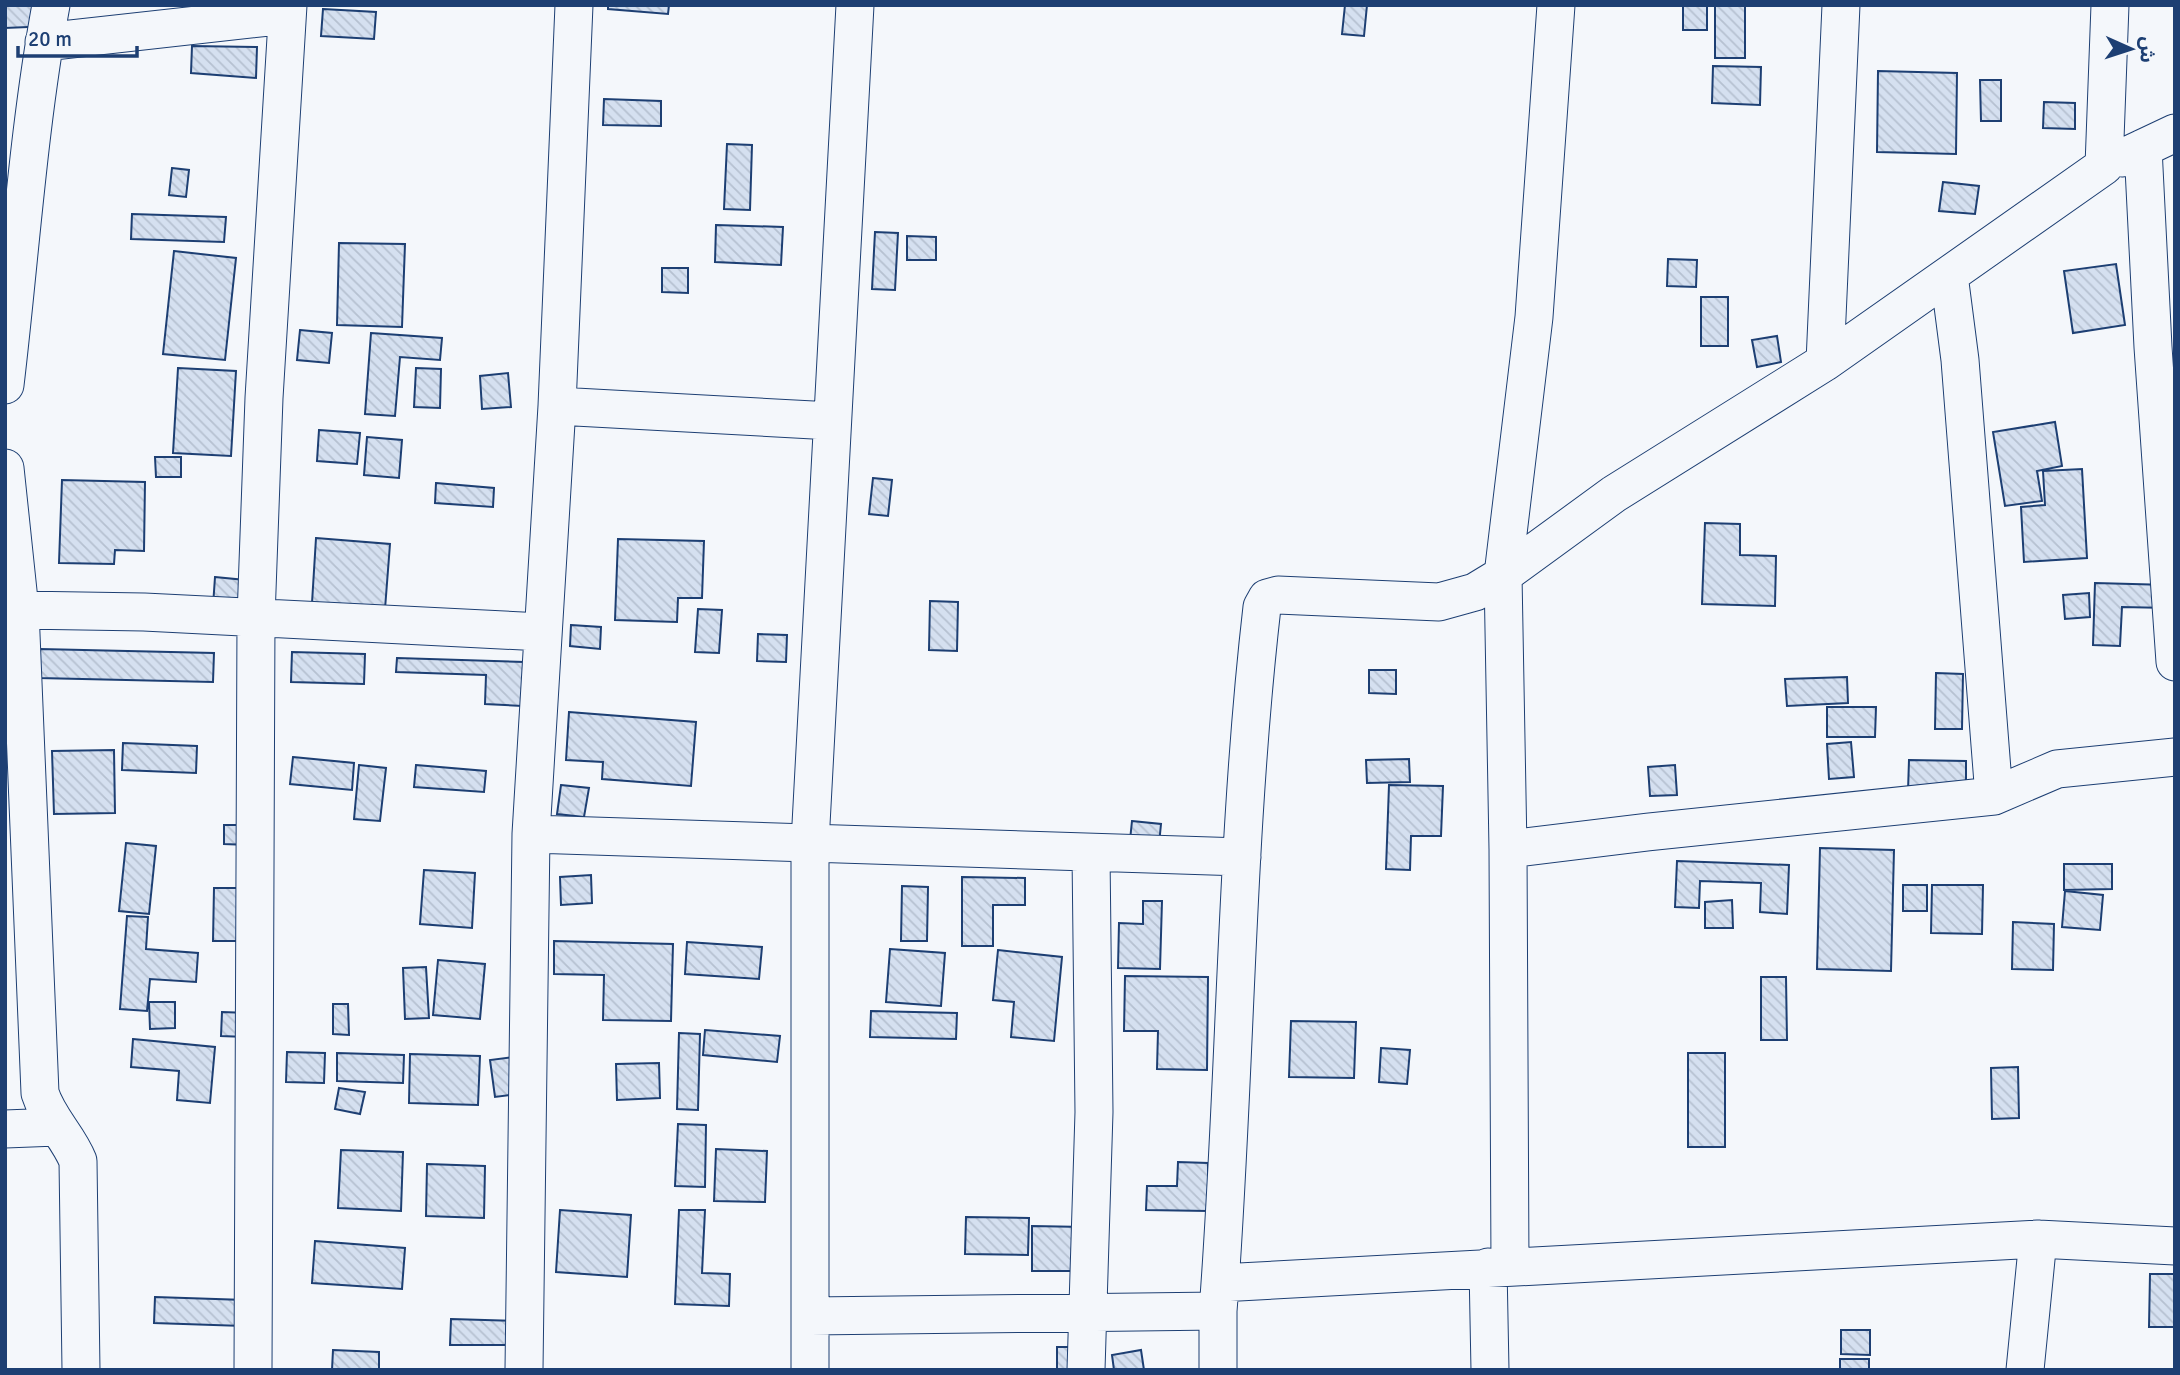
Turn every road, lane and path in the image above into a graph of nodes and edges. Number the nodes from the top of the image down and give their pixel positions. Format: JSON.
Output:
{"nodes":[{"id":1,"x":51,"y":5,"type":"edge"},
{"id":2,"x":574,"y":5,"type":"edge"},
{"id":3,"x":855,"y":5,"type":"edge"},
{"id":4,"x":1556,"y":5,"type":"edge"},
{"id":5,"x":1841,"y":5,"type":"edge"},
{"id":6,"x":2110,"y":5,"type":"edge"},
{"id":7,"x":288,"y":10,"type":"edge"},
{"id":8,"x":44,"y":43,"type":"junction"},
{"id":9,"x":2159,"y":140,"type":"edge"},
{"id":10,"x":2104,"y":166,"type":"junction"},
{"id":11,"x":1949,"y":275,"type":"junction"},
{"id":12,"x":1825,"y":362,"type":"junction"},
{"id":13,"x":5,"y":385,"type":"edge"},
{"id":14,"x":557,"y":406,"type":"junction"},
{"id":15,"x":832,"y":421,"type":"junction"},
{"id":16,"x":5,"y":468,"type":"edge"},
{"id":17,"x":1503,"y":575,"type":"junction"},
{"id":18,"x":20,"y":610,"type":"junction"},
{"id":19,"x":256,"y":618,"type":"junction"},
{"id":20,"x":542,"y":632,"type":"junction"},
{"id":21,"x":2175,"y":662,"type":"edge"},
{"id":22,"x":2175,"y":757,"type":"edge"},
{"id":23,"x":1994,"y":796,"type":"junction"},
{"id":24,"x":531,"y":834,"type":"junction"},
{"id":25,"x":810,"y":843,"type":"junction"},
{"id":26,"x":1508,"y":849,"type":"junction"},
{"id":27,"x":1091,"y":854,"type":"junction"},
{"id":28,"x":1242,"y":857,"type":"junction"},
{"id":29,"x":57,"y":1127,"type":"junction"},
{"id":30,"x":5,"y":1129,"type":"edge"},
{"id":31,"x":2038,"y":1239,"type":"junction"},
{"id":32,"x":2175,"y":1246,"type":"edge"},
{"id":33,"x":1499,"y":1267,"type":"junction"},
{"id":34,"x":1219,"y":1297,"type":"junction"},
{"id":35,"x":1086,"y":1311,"type":"junction"},
{"id":36,"x":811,"y":1316,"type":"junction"},
{"id":37,"x":81,"y":1370,"type":"edge"},
{"id":38,"x":253,"y":1370,"type":"edge"},
{"id":39,"x":524,"y":1370,"type":"edge"},
{"id":40,"x":810,"y":1370,"type":"edge"},
{"id":41,"x":1086,"y":1370,"type":"edge"},
{"id":42,"x":1218,"y":1370,"type":"edge"},
{"id":43,"x":1490,"y":1370,"type":"edge"},
{"id":44,"x":2025,"y":1370,"type":"edge"}],
"edges":[{"from":1,"to":8,"type":"street"},
{"from":2,"to":14,"type":"street"},
{"from":3,"to":15,"type":"street"},
{"from":4,"to":17,"type":"street"},
{"from":5,"to":12,"type":"street"},
{"from":6,"to":10,"type":"street"},
{"from":7,"to":8,"type":"street"},
{"from":7,"to":19,"type":"street"},
{"from":8,"to":13,"type":"street"},
{"from":9,"to":10,"type":"street"},
{"from":9,"to":21,"type":"street"},
{"from":10,"to":11,"type":"street"},
{"from":11,"to":12,"type":"street"},
{"from":11,"to":23,"type":"street"},
{"from":12,"to":17,"type":"street"},
{"from":14,"to":15,"type":"street"},
{"from":14,"to":20,"type":"street"},
{"from":15,"to":25,"type":"street"},
{"from":16,"to":18,"type":"street"},
{"from":17,"to":26,"type":"street"},
{"from":17,"to":28,"type":"street"},
{"from":18,"to":19,"type":"street"},
{"from":18,"to":29,"type":"street"},
{"from":19,"to":20,"type":"street"},
{"from":19,"to":38,"type":"street"},
{"from":20,"to":24,"type":"street"},
{"from":22,"to":23,"type":"street"},
{"from":23,"to":26,"type":"street"},
{"from":24,"to":25,"type":"street"},
{"from":24,"to":39,"type":"street"},
{"from":25,"to":27,"type":"street"},
{"from":25,"to":36,"type":"street"},
{"from":26,"to":33,"type":"street"},
{"from":27,"to":28,"type":"street"},
{"from":27,"to":35,"type":"street"},
{"from":28,"to":34,"type":"street"},
{"from":29,"to":30,"type":"street"},
{"from":29,"to":37,"type":"street"},
{"from":31,"to":32,"type":"street"},
{"from":31,"to":33,"type":"street"},
{"from":31,"to":44,"type":"street"},
{"from":33,"to":34,"type":"street"},
{"from":33,"to":43,"type":"street"},
{"from":34,"to":35,"type":"street"},
{"from":34,"to":42,"type":"street"},
{"from":35,"to":36,"type":"street"},
{"from":35,"to":41,"type":"street"},
{"from":36,"to":40,"type":"street"}]}
